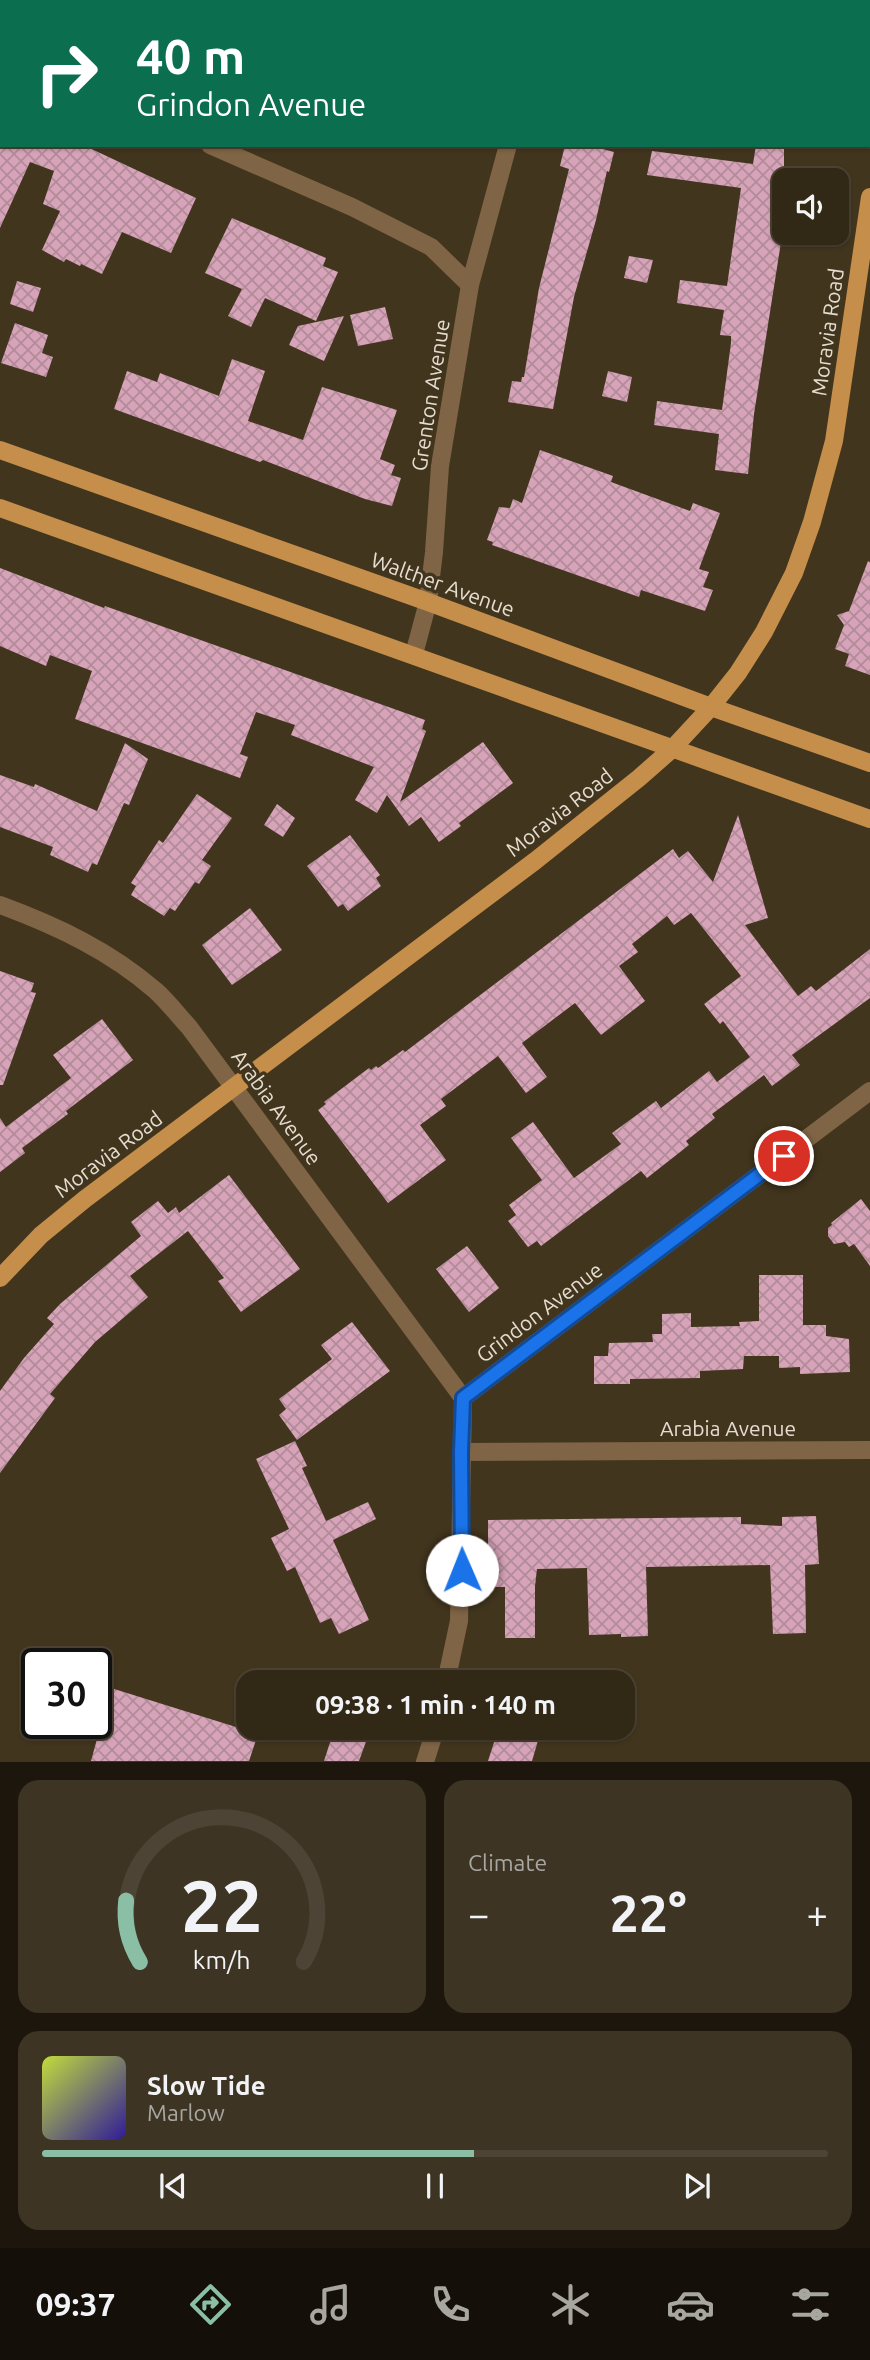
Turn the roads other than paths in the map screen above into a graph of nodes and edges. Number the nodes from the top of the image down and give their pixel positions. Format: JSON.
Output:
{"nodes":[{"id":1,"x":215,"y":147,"type":"edge"},
{"id":2,"x":507,"y":147,"type":"edge"},
{"id":3,"x":870,"y":197,"type":"edge"},
{"id":4,"x":470,"y":285,"type":"junction"},
{"id":5,"x":0,"y":450,"type":"edge"},
{"id":6,"x":0,"y":508,"type":"edge"},
{"id":7,"x":428,"y":602,"type":"junction"},
{"id":8,"x":414,"y":654,"type":"junction"},
{"id":9,"x":711,"y":707,"type":"junction"},
{"id":10,"x":672,"y":749,"type":"junction"},
{"id":11,"x":870,"y":763,"type":"edge"},
{"id":12,"x":870,"y":819,"type":"edge"},
{"id":13,"x":0,"y":905,"type":"edge"},
{"id":14,"x":234,"y":1087,"type":"junction"},
{"id":15,"x":870,"y":1091,"type":"edge"},
{"id":16,"x":0,"y":1278,"type":"edge"},
{"id":17,"x":463,"y":1398,"type":"junction"},
{"id":18,"x":870,"y":1450,"type":"edge"},
{"id":19,"x":461,"y":1452,"type":"junction"},
{"id":20,"x":449,"y":1670,"type":"edge"},
{"id":21,"x":432,"y":1740,"type":"edge"},
{"id":22,"x":425,"y":1762,"type":"edge"}],
"edges":[{"from":1,"to":4,"type":"street"},
{"from":2,"to":4,"type":"street","name":"Grenton Avenue"},
{"from":3,"to":9,"type":"main road","name":"Moravia Road"},
{"from":4,"to":7,"type":"street","name":"Grenton Avenue"},
{"from":5,"to":7,"type":"main road","name":"Walther Avenue"},
{"from":6,"to":8,"type":"main road"},
{"from":7,"to":8,"type":"street","name":"Grenton Avenue"},
{"from":7,"to":9,"type":"main road","name":"Walther Avenue"},
{"from":8,"to":10,"type":"main road"},
{"from":9,"to":10,"type":"main road","name":"Moravia Road"},
{"from":9,"to":11,"type":"main road","name":"Walther Avenue"},
{"from":10,"to":12,"type":"main road"},
{"from":10,"to":14,"type":"main road","name":"Moravia Road"},
{"from":13,"to":14,"type":"street","name":"Arabia Avenue"},
{"from":14,"to":16,"type":"main road","name":"Moravia Road"},
{"from":14,"to":17,"type":"street","name":"Arabia Avenue"},
{"from":15,"to":17,"type":"street","name":"Grindon Avenue"},
{"from":17,"to":19,"type":"street"},
{"from":18,"to":19,"type":"street","name":"Arabia Avenue"},
{"from":19,"to":20,"type":"street"},
{"from":21,"to":22,"type":"street"}]}
